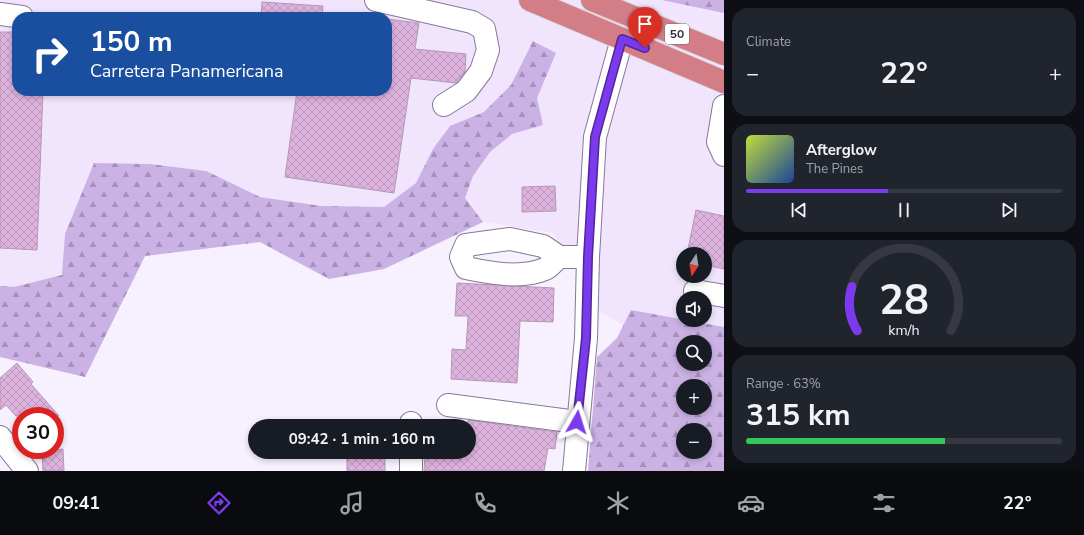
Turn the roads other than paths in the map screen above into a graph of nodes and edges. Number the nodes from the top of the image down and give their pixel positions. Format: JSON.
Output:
{"nodes":[{"id":1,"x":376,"y":0,"type":"edge"},
{"id":2,"x":530,"y":0,"type":"edge"},
{"id":3,"x":592,"y":0,"type":"edge"},
{"id":4,"x":0,"y":14,"type":"edge"},
{"id":5,"x":12,"y":16,"type":"edge"},
{"id":6,"x":622,"y":39,"type":"junction"},
{"id":7,"x":724,"y":54,"type":"edge"},
{"id":8,"x":724,"y":82,"type":"edge"},
{"id":9,"x":444,"y":104,"type":"dead end"},
{"id":10,"x":724,"y":106,"type":"edge"},
{"id":11,"x":724,"y":155,"type":"edge"},
{"id":12,"x":559,"y":257,"type":"dead end"},
{"id":13,"x":588,"y":257,"type":"junction"},
{"id":14,"x":712,"y":294,"type":"edge"},
{"id":15,"x":724,"y":296,"type":"edge"},
{"id":16,"x":448,"y":405,"type":"dead end"},
{"id":17,"x":577,"y":422,"type":"junction"},
{"id":18,"x":0,"y":437,"type":"edge"},
{"id":19,"x":411,"y":459,"type":"edge"},
{"id":20,"x":26,"y":471,"type":"edge"},
{"id":21,"x":411,"y":471,"type":"edge"},
{"id":22,"x":574,"y":471,"type":"edge"}],
"edges":[{"from":1,"to":9,"type":"street"},
{"from":2,"to":6,"type":"highway","number":"50"},
{"from":3,"to":7,"type":"highway","number":"50"},
{"from":4,"to":5,"type":"street"},
{"from":6,"to":8,"type":"highway","number":"50"},
{"from":6,"to":13,"type":"street"},
{"from":10,"to":11,"type":"street"},
{"from":12,"to":13,"type":"street"},
{"from":13,"to":17,"type":"street"},
{"from":14,"to":15,"type":"street"},
{"from":16,"to":17,"type":"street"},
{"from":17,"to":22,"type":"street"},
{"from":18,"to":20,"type":"street"},
{"from":19,"to":21,"type":"street"}]}
